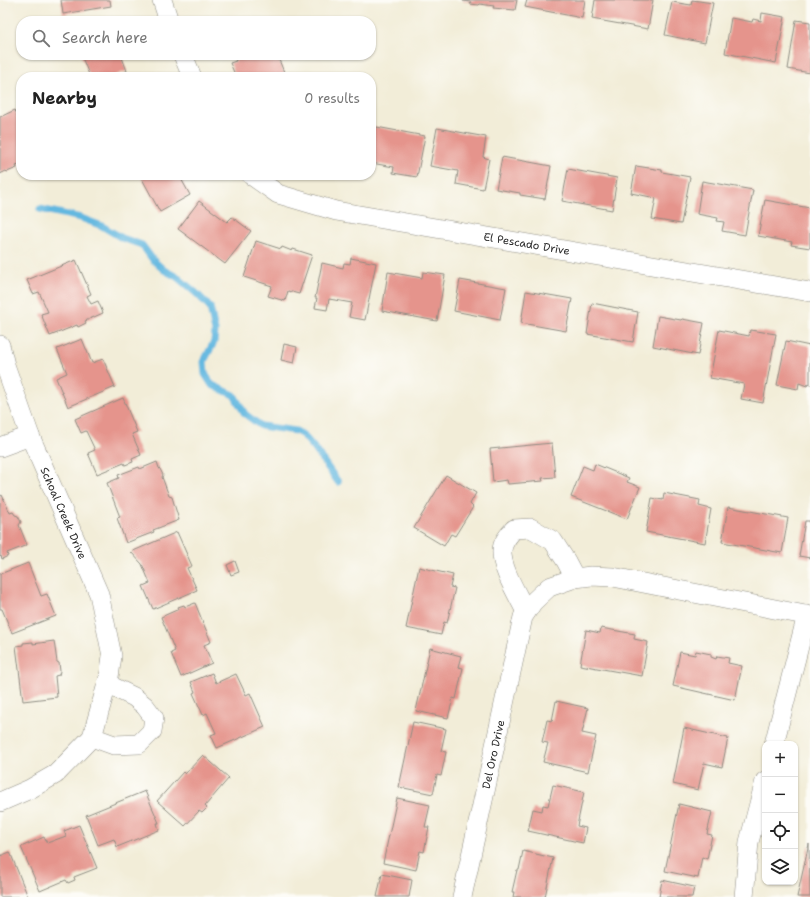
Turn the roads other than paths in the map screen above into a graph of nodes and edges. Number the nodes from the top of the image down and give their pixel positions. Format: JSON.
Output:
{"nodes":[{"id":1,"x":162,"y":0,"type":"edge"},
{"id":2,"x":167,"y":16,"type":"edge"},
{"id":3,"x":185,"y":60,"type":"edge"},
{"id":4,"x":190,"y":72,"type":"edge"},
{"id":5,"x":258,"y":180,"type":"edge"},
{"id":6,"x":810,"y":292,"type":"edge"},
{"id":7,"x":0,"y":345,"type":"edge"},
{"id":8,"x":30,"y":436,"type":"junction"},
{"id":9,"x":0,"y":447,"type":"edge"},
{"id":10,"x":575,"y":578,"type":"junction"},
{"id":11,"x":526,"y":612,"type":"junction"},
{"id":12,"x":809,"y":616,"type":"edge"},
{"id":13,"x":107,"y":684,"type":"junction"},
{"id":14,"x":92,"y":737,"type":"junction"},
{"id":15,"x":775,"y":741,"type":"edge"},
{"id":16,"x":762,"y":792,"type":"edge"},
{"id":17,"x":0,"y":802,"type":"edge"},
{"id":18,"x":462,"y":897,"type":"edge"},
{"id":19,"x":744,"y":897,"type":"edge"}],
"edges":[{"from":1,"to":2,"type":"street"},
{"from":3,"to":4,"type":"street"},
{"from":5,"to":6,"type":"street","name":"El Pescado Drive"},
{"from":7,"to":8,"type":"street","name":"Schoal Creek Drive"},
{"from":8,"to":9,"type":"street"},
{"from":8,"to":13,"type":"street","name":"Schoal Creek Drive"},
{"from":10,"to":11,"type":"street","name":"Del Oro Drive"},
{"from":10,"to":11,"type":"street"},
{"from":10,"to":12,"type":"street","name":"Del Oro Drive"},
{"from":11,"to":18,"type":"street","name":"Del Oro Drive"},
{"from":12,"to":15,"type":"street"},
{"from":13,"to":14,"type":"street","name":"Schoal Creek Drive"},
{"from":13,"to":14,"type":"street"},
{"from":14,"to":17,"type":"street","name":"Schoal Creek Drive"},
{"from":16,"to":19,"type":"street"}]}
